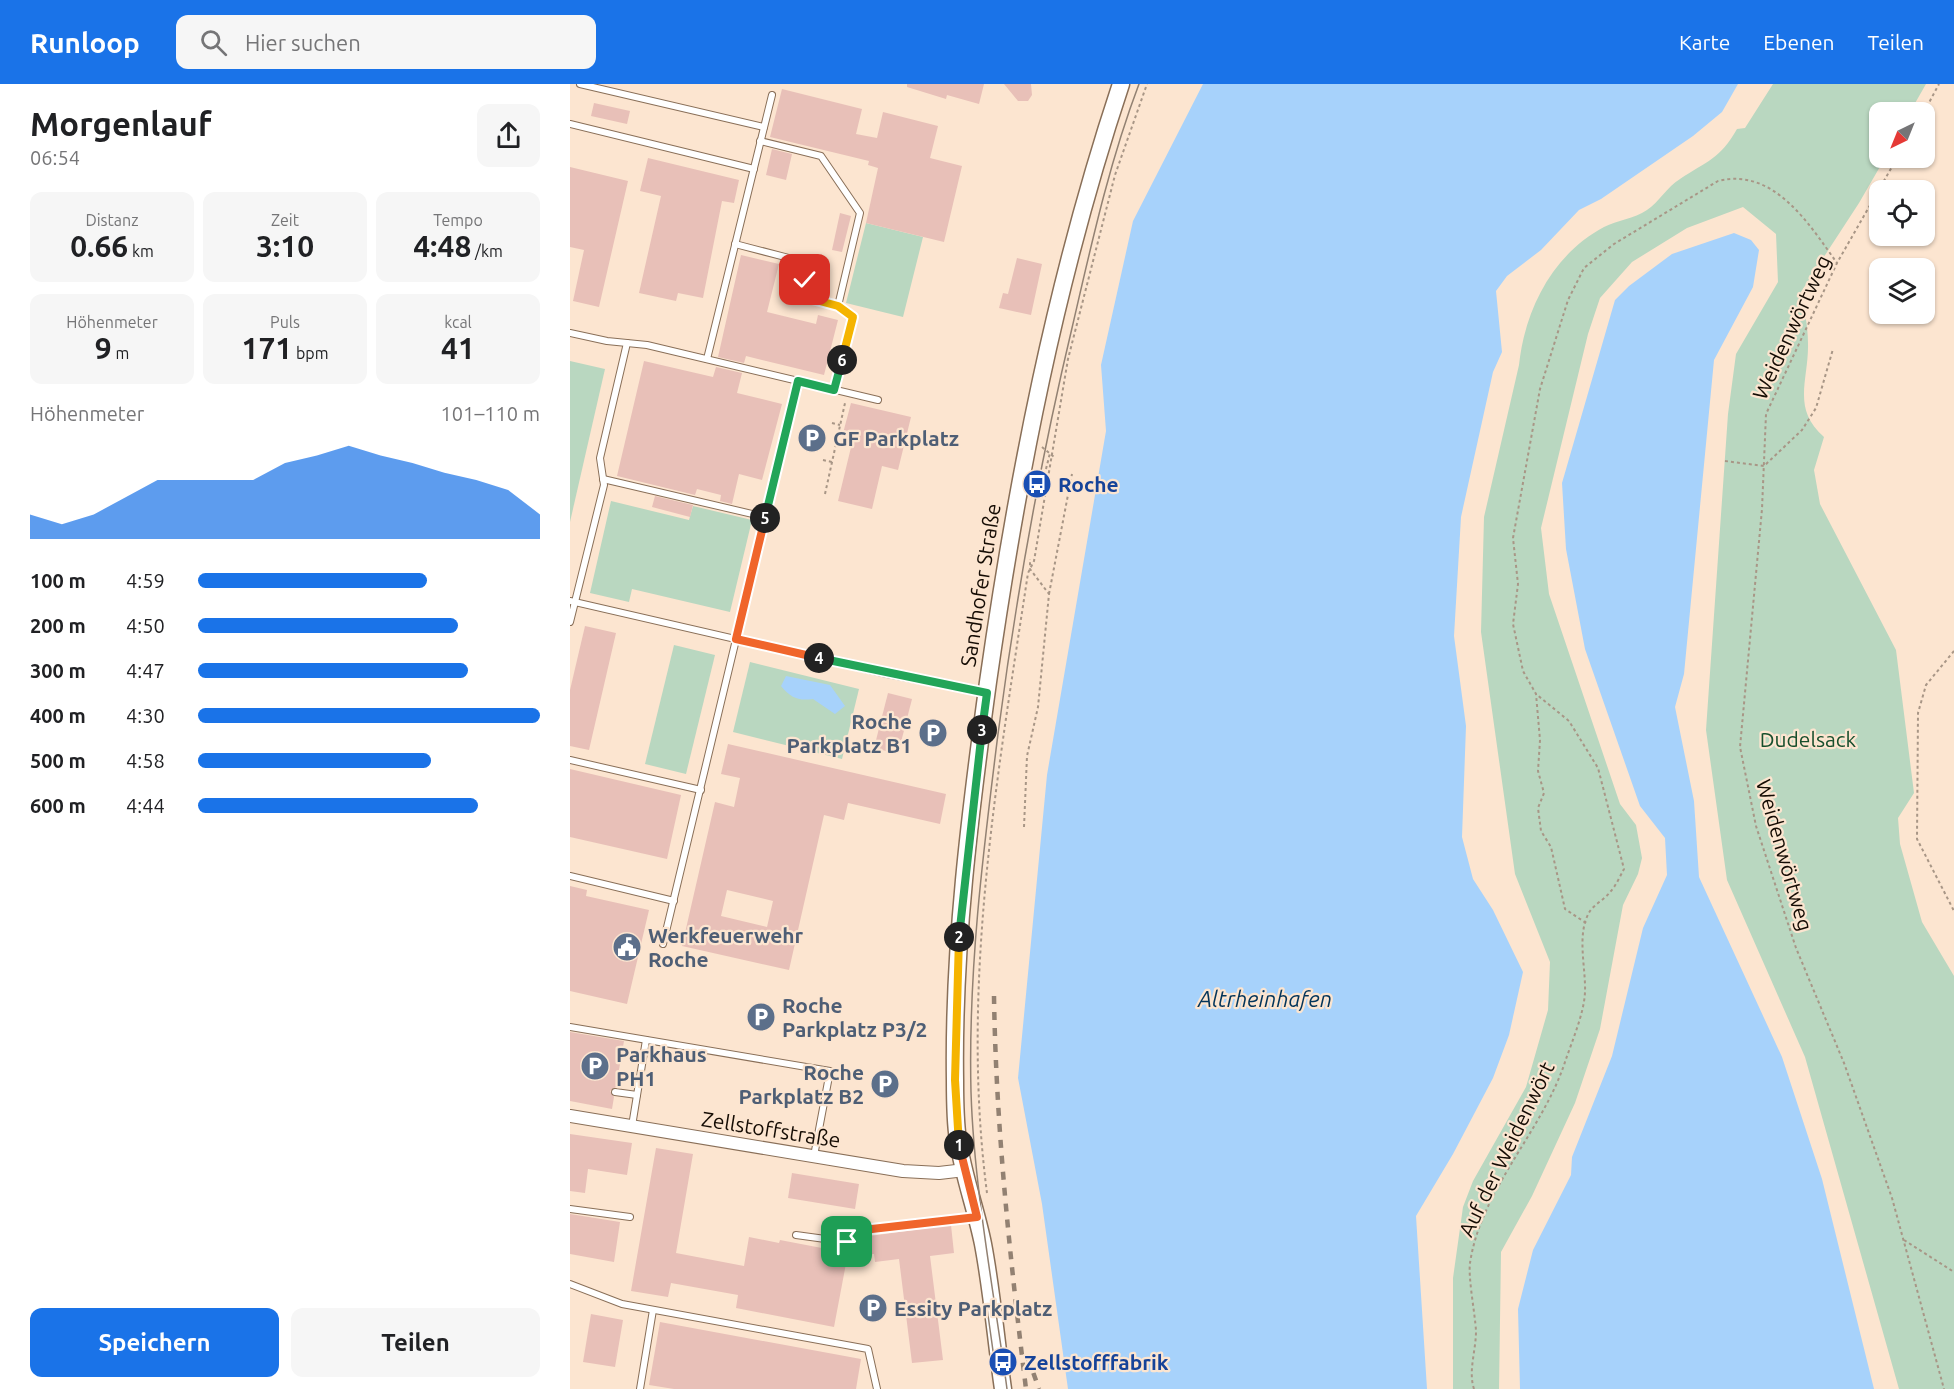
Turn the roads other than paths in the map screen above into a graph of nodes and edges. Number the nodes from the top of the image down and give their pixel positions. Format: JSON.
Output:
{"nodes":[{"id":1,"x":580,"y":84,"type":"edge"},
{"id":2,"x":1121,"y":84,"type":"edge"},
{"id":3,"x":772,"y":95,"type":"dead end"},
{"id":4,"x":570,"y":124,"type":"edge"},
{"id":5,"x":764,"y":127,"type":"junction"},
{"id":6,"x":760,"y":141,"type":"junction"},
{"id":7,"x":754,"y":169,"type":"junction"},
{"id":8,"x":735,"y":244,"type":"junction"},
{"id":9,"x":838,"y":306,"type":"junction"},
{"id":10,"x":570,"y":333,"type":"edge"},
{"id":11,"x":627,"y":343,"type":"junction"},
{"id":12,"x":707,"y":359,"type":"junction"},
{"id":13,"x":798,"y":381,"type":"junction"},
{"id":14,"x":834,"y":390,"type":"junction"},
{"id":15,"x":878,"y":400,"type":"dead end"},
{"id":16,"x":603,"y":479,"type":"junction"},
{"id":17,"x":765,"y":518,"type":"junction"},
{"id":18,"x":572,"y":602,"type":"edge"},
{"id":19,"x":570,"y":622,"type":"edge"},
{"id":20,"x":736,"y":639,"type":"junction"},
{"id":21,"x":987,"y":693,"type":"junction"},
{"id":22,"x":570,"y":760,"type":"edge"},
{"id":23,"x":700,"y":790,"type":"junction"},
{"id":24,"x":570,"y":876,"type":"edge"},
{"id":25,"x":674,"y":901,"type":"junction"},
{"id":26,"x":663,"y":944,"type":"dead end"},
{"id":27,"x":570,"y":1027,"type":"edge"},
{"id":28,"x":646,"y":1040,"type":"junction"},
{"id":29,"x":615,"y":1092,"type":"dead end"},
{"id":30,"x":637,"y":1095,"type":"junction"},
{"id":31,"x":570,"y":1116,"type":"edge"},
{"id":32,"x":632,"y":1126,"type":"junction"},
{"id":33,"x":814,"y":1156,"type":"junction"},
{"id":34,"x":965,"y":1170,"type":"junction"},
{"id":35,"x":570,"y":1209,"type":"edge"},
{"id":36,"x":630,"y":1217,"type":"dead end"},
{"id":37,"x":977,"y":1217,"type":"junction"},
{"id":38,"x":796,"y":1235,"type":"dead end"},
{"id":39,"x":570,"y":1284,"type":"edge"},
{"id":40,"x":653,"y":1310,"type":"junction"},
{"id":41,"x":640,"y":1389,"type":"edge"},
{"id":42,"x":877,"y":1389,"type":"edge"},
{"id":43,"x":1003,"y":1389,"type":"edge"}],
"edges":[{"from":1,"to":5,"type":"lane"},
{"from":2,"to":21,"type":"street","name":"Sandhofer Straße"},
{"from":3,"to":5,"type":"lane"},
{"from":4,"to":7,"type":"lane"},
{"from":5,"to":6,"type":"lane"},
{"from":6,"to":7,"type":"lane"},
{"from":6,"to":9,"type":"lane"},
{"from":7,"to":8,"type":"lane"},
{"from":8,"to":9,"type":"lane"},
{"from":8,"to":12,"type":"lane"},
{"from":9,"to":14,"type":"lane"},
{"from":10,"to":11,"type":"lane"},
{"from":11,"to":12,"type":"lane"},
{"from":11,"to":16,"type":"lane"},
{"from":12,"to":13,"type":"lane"},
{"from":13,"to":14,"type":"lane"},
{"from":13,"to":17,"type":"lane"},
{"from":14,"to":15,"type":"lane"},
{"from":16,"to":17,"type":"lane"},
{"from":16,"to":18,"type":"lane"},
{"from":17,"to":20,"type":"lane"},
{"from":18,"to":19,"type":"lane"},
{"from":18,"to":20,"type":"lane"},
{"from":20,"to":21,"type":"lane"},
{"from":20,"to":23,"type":"lane"},
{"from":21,"to":34,"type":"street","name":"Sandhofer Straße"},
{"from":22,"to":23,"type":"lane"},
{"from":23,"to":25,"type":"lane"},
{"from":24,"to":25,"type":"lane"},
{"from":25,"to":26,"type":"lane"},
{"from":27,"to":28,"type":"lane"},
{"from":28,"to":30,"type":"lane"},
{"from":28,"to":33,"type":"lane"},
{"from":29,"to":30,"type":"lane"},
{"from":30,"to":32,"type":"lane"},
{"from":31,"to":32,"type":"street","name":"Zellstoffstraße"},
{"from":32,"to":33,"type":"street","name":"Zellstoffstraße"},
{"from":33,"to":34,"type":"street","name":"Zellstoffstraße"},
{"from":34,"to":37,"type":"street","name":"Sandhofer Straße"},
{"from":35,"to":36,"type":"lane"},
{"from":37,"to":38,"type":"lane"},
{"from":37,"to":43,"type":"street","name":"Sandhofer Straße"},
{"from":39,"to":40,"type":"lane"},
{"from":40,"to":41,"type":"lane"},
{"from":40,"to":42,"type":"lane"}]}
